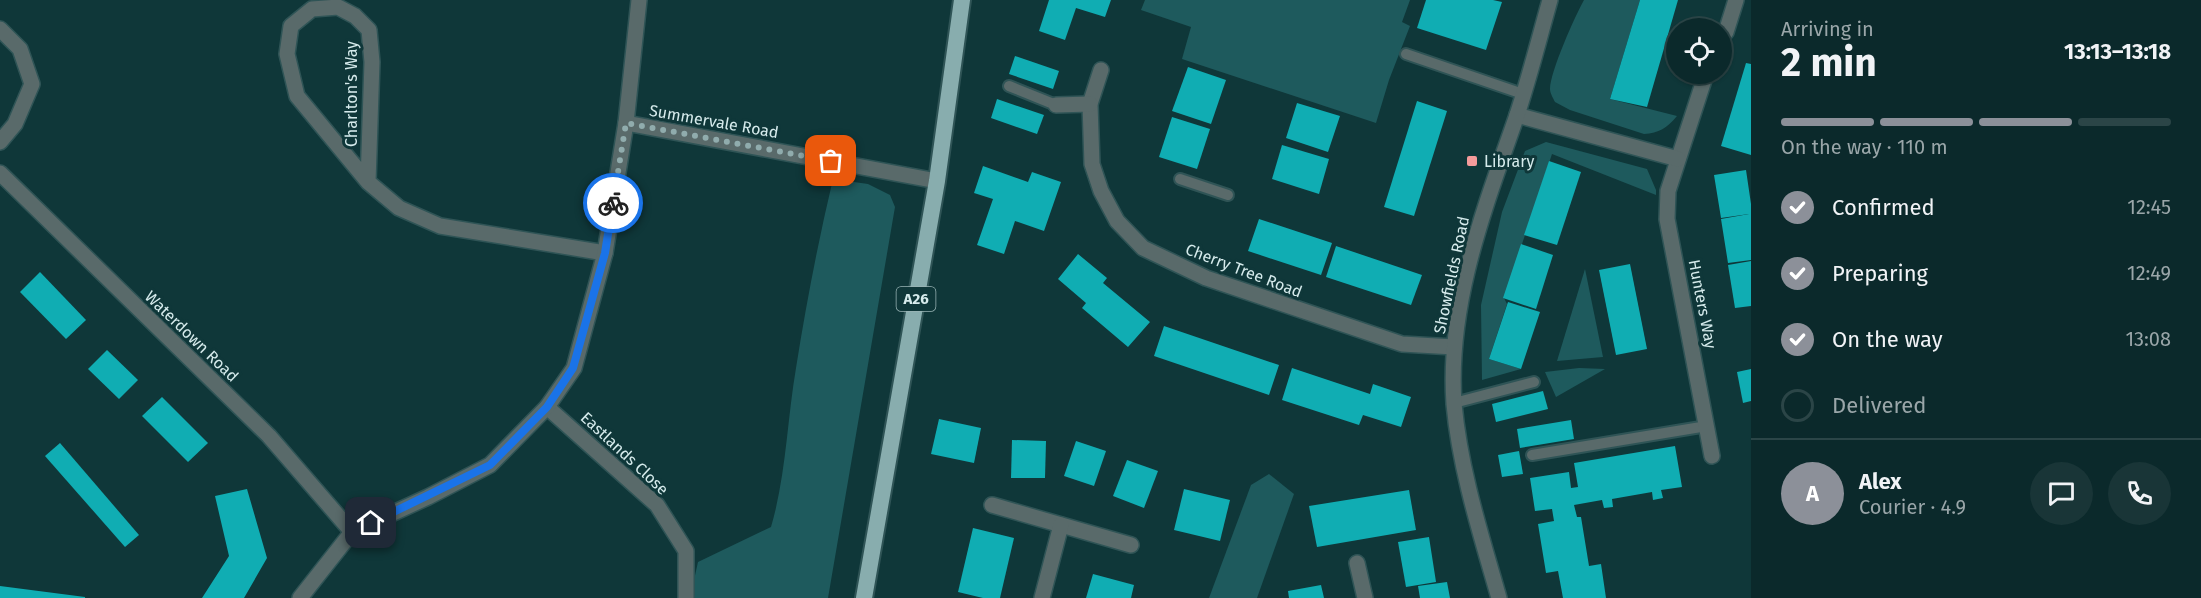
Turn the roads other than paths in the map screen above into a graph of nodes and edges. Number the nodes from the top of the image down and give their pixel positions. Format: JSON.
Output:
{"nodes":[{"id":1,"x":639,"y":0,"type":"edge"},
{"id":2,"x":962,"y":0,"type":"edge"},
{"id":3,"x":1550,"y":0,"type":"edge"},
{"id":4,"x":1736,"y":0,"type":"edge"},
{"id":5,"x":1730,"y":18,"type":"edge"},
{"id":6,"x":0,"y":29,"type":"edge"},
{"id":7,"x":1406,"y":54,"type":"dead end"},
{"id":8,"x":1101,"y":70,"type":"dead end"},
{"id":9,"x":1703,"y":84,"type":"edge"},
{"id":10,"x":1009,"y":86,"type":"dead end"},
{"id":11,"x":1523,"y":94,"type":"junction"},
{"id":12,"x":1090,"y":104,"type":"junction"},
{"id":13,"x":1056,"y":105,"type":"joint"},
{"id":14,"x":1517,"y":115,"type":"junction"},
{"id":15,"x":626,"y":123,"type":"junction"},
{"id":16,"x":0,"y":142,"type":"edge"},
{"id":17,"x":1678,"y":159,"type":"junction"},
{"id":18,"x":0,"y":173,"type":"edge"},
{"id":19,"x":1180,"y":178,"type":"dead end"},
{"id":20,"x":937,"y":181,"type":"junction"},
{"id":21,"x":368,"y":182,"type":"junction"},
{"id":22,"x":1228,"y":195,"type":"dead end"},
{"id":23,"x":605,"y":253,"type":"junction"},
{"id":24,"x":1454,"y":346,"type":"junction"},
{"id":25,"x":1534,"y":382,"type":"dead end"},
{"id":26,"x":1454,"y":404,"type":"junction"},
{"id":27,"x":547,"y":407,"type":"junction"},
{"id":28,"x":1707,"y":426,"type":"junction"},
{"id":29,"x":1532,"y":455,"type":"dead end"},
{"id":30,"x":1712,"y":456,"type":"dead end"},
{"id":31,"x":992,"y":505,"type":"dead end"},
{"id":32,"x":1061,"y":525,"type":"junction"},
{"id":33,"x":352,"y":532,"type":"junction"},
{"id":34,"x":1131,"y":545,"type":"dead end"},
{"id":35,"x":1357,"y":563,"type":"dead end"},
{"id":36,"x":300,"y":598,"type":"edge"},
{"id":37,"x":686,"y":598,"type":"edge"},
{"id":38,"x":864,"y":598,"type":"edge"},
{"id":39,"x":1042,"y":598,"type":"edge"},
{"id":40,"x":1365,"y":598,"type":"edge"},
{"id":41,"x":1498,"y":598,"type":"edge"}],
"edges":[{"from":1,"to":15,"type":"street","name":"Summervale Road"},
{"from":2,"to":20,"type":"highway","number":"A26"},
{"from":3,"to":11,"type":"street","name":"Showfields Road"},
{"from":4,"to":5,"type":"street"},
{"from":6,"to":16,"type":"street"},
{"from":7,"to":11,"type":"lane"},
{"from":8,"to":12,"type":"street","name":"Cherry Tree Road"},
{"from":9,"to":17,"type":"street","name":"Hunters Way"},
{"from":10,"to":13,"type":"lane"},
{"from":11,"to":14,"type":"street","name":"Showfields Road"},
{"from":12,"to":13,"type":"street"},
{"from":12,"to":24,"type":"street","name":"Cherry Tree Road"},
{"from":14,"to":17,"type":"street"},
{"from":14,"to":24,"type":"street","name":"Showfields Road"},
{"from":15,"to":20,"type":"street","name":"Summervale Road"},
{"from":15,"to":23,"type":"street","name":"Summervale Road"},
{"from":17,"to":28,"type":"street","name":"Hunters Way"},
{"from":18,"to":33,"type":"street","name":"Waterdown Road"},
{"from":19,"to":22,"type":"lane"},
{"from":20,"to":38,"type":"highway","number":"A26"},
{"from":21,"to":21,"type":"street","name":"Charlton's Way"},
{"from":21,"to":23,"type":"street","name":"Charlton's Way"},
{"from":23,"to":27,"type":"street","name":"Summervale Road"},
{"from":24,"to":26,"type":"street","name":"Showfields Road"},
{"from":25,"to":26,"type":"lane"},
{"from":26,"to":41,"type":"street","name":"Showfields Road"},
{"from":27,"to":33,"type":"street","name":"Summervale Road"},
{"from":27,"to":37,"type":"street","name":"Eastlands Close"},
{"from":28,"to":29,"type":"lane"},
{"from":28,"to":30,"type":"street","name":"Hunters Way"},
{"from":31,"to":32,"type":"street"},
{"from":32,"to":34,"type":"street"},
{"from":32,"to":39,"type":"street"},
{"from":33,"to":36,"type":"street"},
{"from":35,"to":40,"type":"street"}]}
